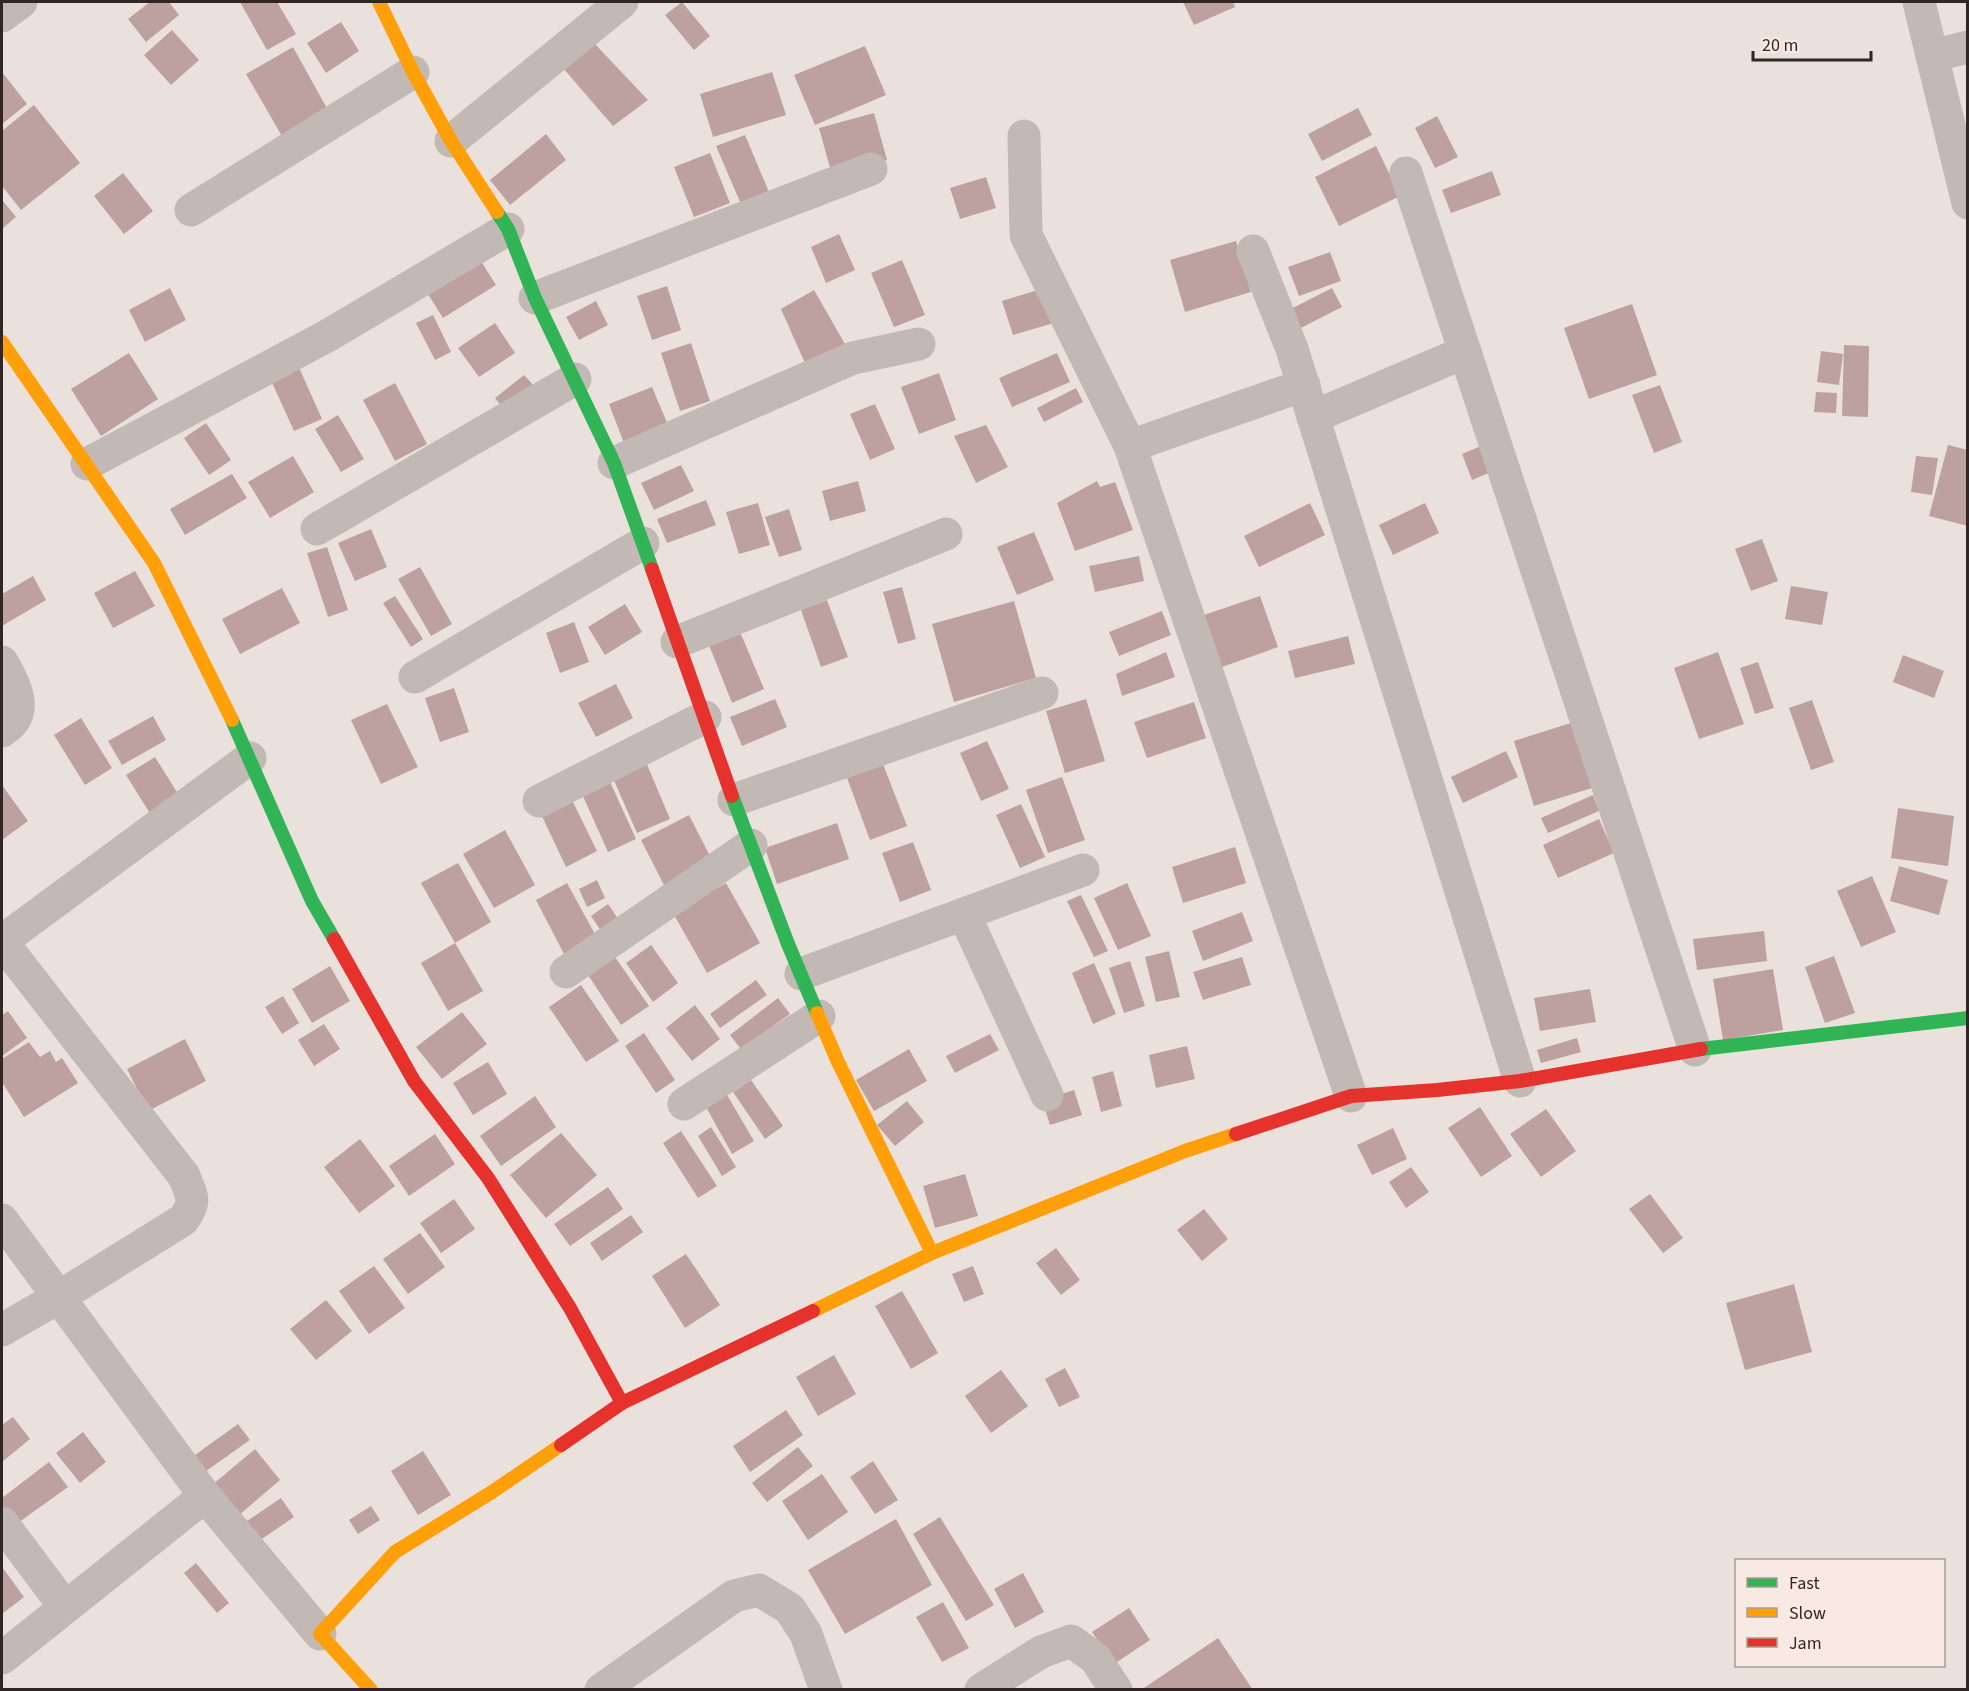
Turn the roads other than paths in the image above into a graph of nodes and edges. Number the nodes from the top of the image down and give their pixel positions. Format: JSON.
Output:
{"nodes":[{"id":1,"x":21,"y":2,"type":"edge"},
{"id":2,"x":379,"y":2,"type":"edge"},
{"id":3,"x":622,"y":2,"type":"edge"},
{"id":4,"x":1919,"y":2,"type":"edge"},
{"id":5,"x":2,"y":16,"type":"edge"},
{"id":6,"x":1968,"y":47,"type":"edge"},
{"id":7,"x":1932,"y":56,"type":"junction"},
{"id":8,"x":413,"y":72,"type":"junction"},
{"id":9,"x":1024,"y":136,"type":"dead end"},
{"id":10,"x":451,"y":141,"type":"junction"},
{"id":11,"x":871,"y":169,"type":"dead end"},
{"id":12,"x":1406,"y":173,"type":"dead end"},
{"id":13,"x":1968,"y":203,"type":"edge"},
{"id":14,"x":191,"y":210,"type":"dead end"},
{"id":15,"x":508,"y":229,"type":"junction"},
{"id":16,"x":1253,"y":251,"type":"dead end"},
{"id":17,"x":535,"y":298,"type":"junction"},
{"id":18,"x":2,"y":342,"type":"edge"},
{"id":19,"x":919,"y":344,"type":"dead end"},
{"id":20,"x":1465,"y":352,"type":"junction"},
{"id":21,"x":575,"y":379,"type":"junction"},
{"id":22,"x":1304,"y":385,"type":"junction"},
{"id":23,"x":1313,"y":417,"type":"junction"},
{"id":24,"x":1130,"y":446,"type":"junction"},
{"id":25,"x":614,"y":464,"type":"junction"},
{"id":26,"x":87,"y":465,"type":"junction"},
{"id":27,"x":317,"y":529,"type":"dead end"},
{"id":28,"x":946,"y":534,"type":"dead end"},
{"id":29,"x":643,"y":543,"type":"junction"},
{"id":30,"x":677,"y":642,"type":"junction"},
{"id":31,"x":2,"y":662,"type":"edge"},
{"id":32,"x":415,"y":677,"type":"dead end"},
{"id":33,"x":1042,"y":693,"type":"dead end"},
{"id":34,"x":705,"y":717,"type":"junction"},
{"id":35,"x":2,"y":731,"type":"edge"},
{"id":36,"x":250,"y":758,"type":"junction"},
{"id":37,"x":734,"y":800,"type":"junction"},
{"id":38,"x":539,"y":801,"type":"dead end"},
{"id":39,"x":751,"y":845,"type":"junction"},
{"id":40,"x":1083,"y":870,"type":"dead end"},
{"id":41,"x":964,"y":914,"type":"junction"},
{"id":42,"x":2,"y":941,"type":"edge"},
{"id":43,"x":566,"y":972,"type":"dead end"},
{"id":44,"x":801,"y":974,"type":"junction"},
{"id":45,"x":819,"y":1016,"type":"junction"},
{"id":46,"x":1968,"y":1018,"type":"edge"},
{"id":47,"x":1695,"y":1050,"type":"junction"},
{"id":48,"x":1520,"y":1081,"type":"junction"},
{"id":49,"x":1047,"y":1095,"type":"dead end"},
{"id":50,"x":1351,"y":1096,"type":"junction"},
{"id":51,"x":684,"y":1104,"type":"dead end"},
{"id":52,"x":2,"y":1220,"type":"edge"},
{"id":53,"x":932,"y":1253,"type":"junction"},
{"id":54,"x":59,"y":1298,"type":"junction"},
{"id":55,"x":2,"y":1330,"type":"edge"},
{"id":56,"x":622,"y":1403,"type":"junction"},
{"id":57,"x":205,"y":1496,"type":"junction"},
{"id":58,"x":2,"y":1523,"type":"edge"},
{"id":59,"x":64,"y":1607,"type":"junction"},
{"id":60,"x":320,"y":1634,"type":"junction"},
{"id":61,"x":2,"y":1658,"type":"edge"},
{"id":62,"x":371,"y":1689,"type":"edge"},
{"id":63,"x":601,"y":1689,"type":"edge"},
{"id":64,"x":826,"y":1689,"type":"edge"},
{"id":65,"x":981,"y":1689,"type":"edge"},
{"id":66,"x":1116,"y":1689,"type":"edge"}],
"edges":[{"from":1,"to":5,"type":"street"},
{"from":2,"to":8,"type":"street"},
{"from":3,"to":10,"type":"street"},
{"from":4,"to":7,"type":"street"},
{"from":6,"to":7,"type":"street"},
{"from":7,"to":13,"type":"street"},
{"from":8,"to":10,"type":"street"},
{"from":8,"to":14,"type":"street"},
{"from":9,"to":24,"type":"street"},
{"from":10,"to":15,"type":"street"},
{"from":11,"to":17,"type":"street"},
{"from":12,"to":20,"type":"street"},
{"from":15,"to":17,"type":"street"},
{"from":15,"to":26,"type":"street"},
{"from":16,"to":22,"type":"street"},
{"from":17,"to":21,"type":"street"},
{"from":18,"to":26,"type":"street"},
{"from":19,"to":25,"type":"street"},
{"from":20,"to":23,"type":"street"},
{"from":20,"to":47,"type":"street"},
{"from":21,"to":25,"type":"street"},
{"from":21,"to":27,"type":"street"},
{"from":22,"to":23,"type":"street"},
{"from":22,"to":24,"type":"street"},
{"from":23,"to":48,"type":"street"},
{"from":24,"to":50,"type":"street"},
{"from":25,"to":29,"type":"street"},
{"from":26,"to":36,"type":"street"},
{"from":28,"to":30,"type":"street"},
{"from":29,"to":30,"type":"street"},
{"from":29,"to":32,"type":"street"},
{"from":30,"to":34,"type":"street"},
{"from":31,"to":35,"type":"street"},
{"from":33,"to":37,"type":"street"},
{"from":34,"to":37,"type":"street"},
{"from":34,"to":38,"type":"street"},
{"from":36,"to":42,"type":"street"},
{"from":36,"to":56,"type":"street"},
{"from":37,"to":39,"type":"street"},
{"from":39,"to":43,"type":"street"},
{"from":39,"to":44,"type":"street"},
{"from":40,"to":41,"type":"street"},
{"from":41,"to":44,"type":"street"},
{"from":41,"to":49,"type":"street"},
{"from":42,"to":54,"type":"street"},
{"from":44,"to":45,"type":"street"},
{"from":45,"to":51,"type":"street"},
{"from":45,"to":53,"type":"street"},
{"from":46,"to":47,"type":"street"},
{"from":47,"to":48,"type":"street"},
{"from":48,"to":50,"type":"street"},
{"from":50,"to":53,"type":"street"},
{"from":52,"to":54,"type":"street"},
{"from":53,"to":56,"type":"street"},
{"from":54,"to":55,"type":"street"},
{"from":54,"to":57,"type":"street"},
{"from":56,"to":60,"type":"street"},
{"from":57,"to":59,"type":"street"},
{"from":57,"to":60,"type":"street"},
{"from":58,"to":59,"type":"street"},
{"from":59,"to":61,"type":"street"},
{"from":60,"to":62,"type":"street"},
{"from":63,"to":64,"type":"street"},
{"from":65,"to":66,"type":"street"}]}
